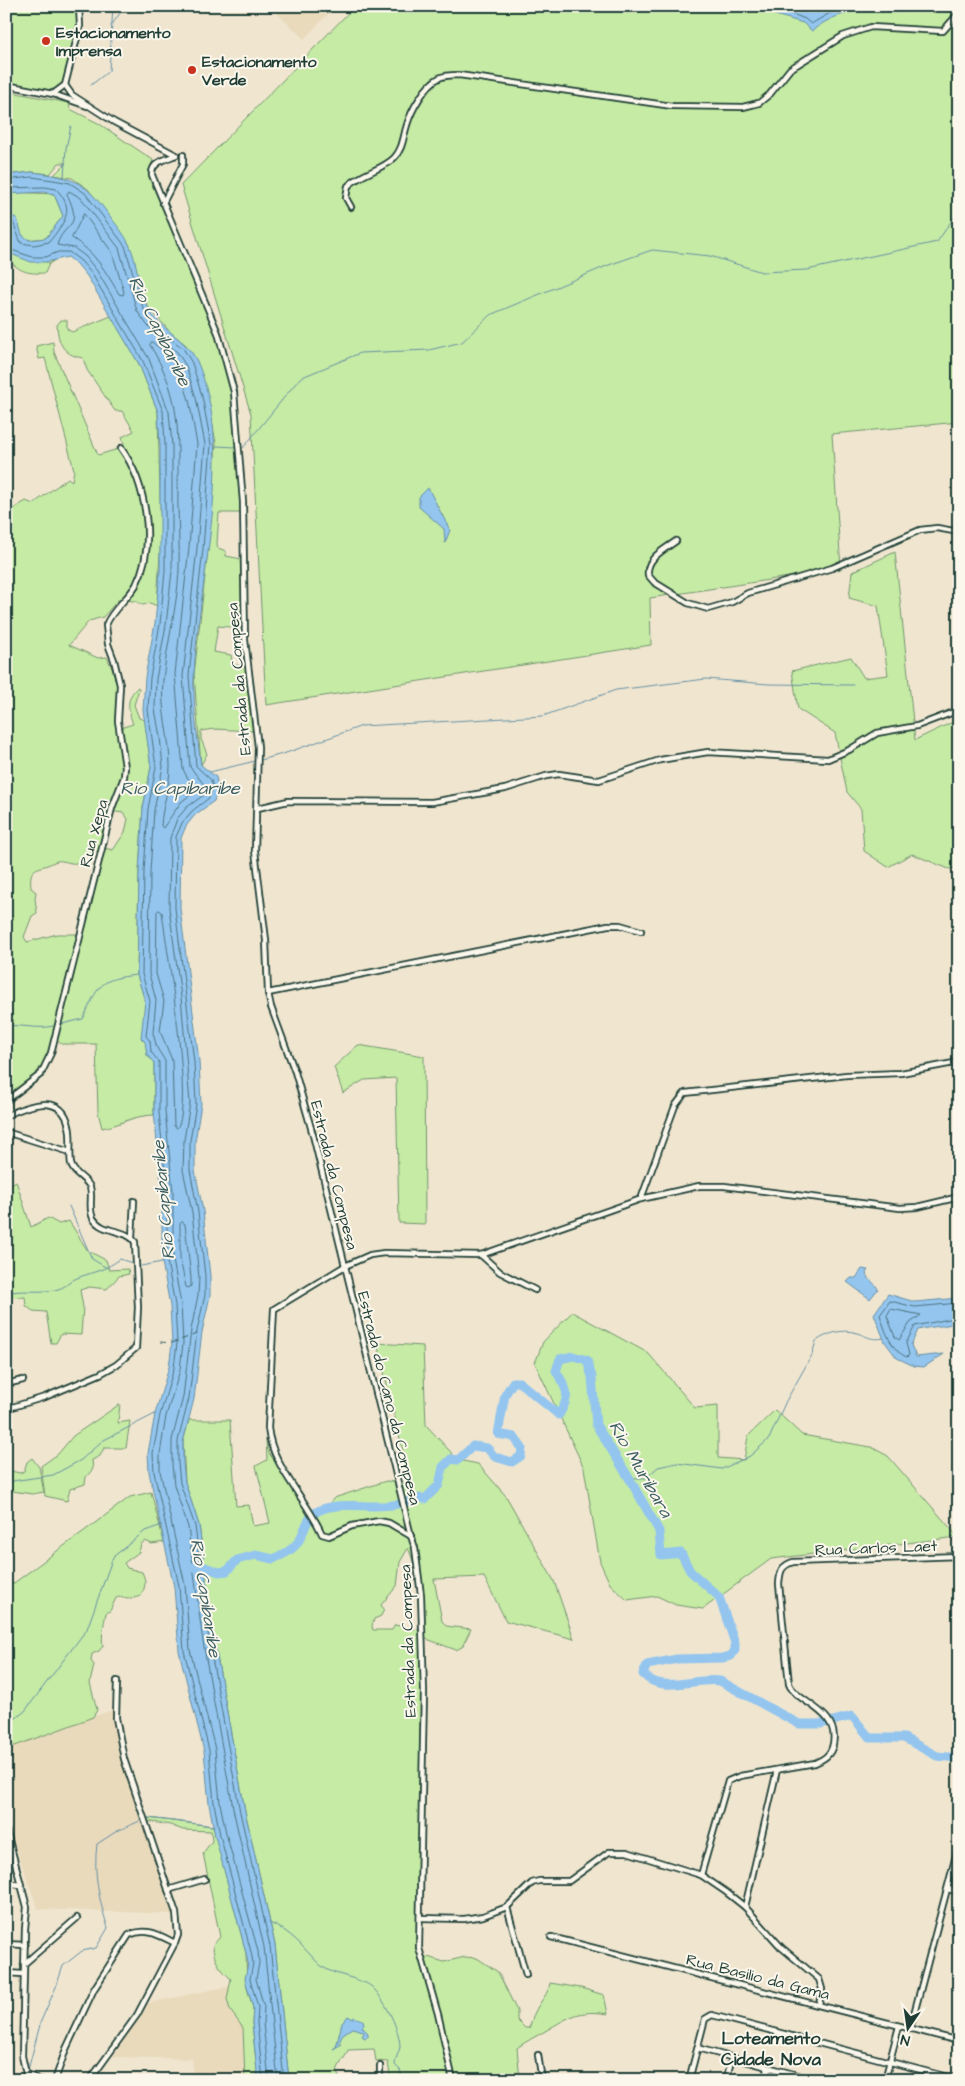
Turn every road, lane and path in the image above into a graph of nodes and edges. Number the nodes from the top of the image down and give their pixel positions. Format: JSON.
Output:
{"nodes":[{"id":1,"x":80,"y":6,"type":"edge"},
{"id":2,"x":959,"y":13,"type":"edge"},
{"id":3,"x":6,"y":85,"type":"edge"},
{"id":4,"x":65,"y":85,"type":"junction"},
{"id":5,"x":53,"y":94,"type":"junction"},
{"id":6,"x":95,"y":109,"type":"junction"},
{"id":7,"x":183,"y":155,"type":"dead end"},
{"id":8,"x":163,"y":203,"type":"junction"},
{"id":9,"x":351,"y":207,"type":"dead end"},
{"id":10,"x":121,"y":448,"type":"dead end"},
{"id":11,"x":959,"y":532,"type":"edge"},
{"id":12,"x":676,"y":541,"type":"dead end"},
{"id":13,"x":959,"y":710,"type":"edge"},
{"id":14,"x":258,"y":808,"type":"junction"},
{"id":15,"x":641,"y":931,"type":"dead end"},
{"id":16,"x":268,"y":993,"type":"junction"},
{"id":17,"x":959,"y":1062,"type":"edge"},
{"id":18,"x":6,"y":1101,"type":"edge"},
{"id":19,"x":6,"y":1116,"type":"edge"},
{"id":20,"x":6,"y":1132,"type":"edge"},
{"id":21,"x":70,"y":1152,"type":"junction"},
{"id":22,"x":959,"y":1197,"type":"edge"},
{"id":23,"x":641,"y":1199,"type":"junction"},
{"id":24,"x":134,"y":1201,"type":"dead end"},
{"id":25,"x":132,"y":1237,"type":"junction"},
{"id":26,"x":481,"y":1255,"type":"junction"},
{"id":27,"x":345,"y":1266,"type":"junction"},
{"id":28,"x":535,"y":1290,"type":"dead end"},
{"id":29,"x":23,"y":1380,"type":"dead end"},
{"id":30,"x":6,"y":1384,"type":"edge"},
{"id":31,"x":6,"y":1409,"type":"edge"},
{"id":32,"x":411,"y":1536,"type":"junction"},
{"id":33,"x":959,"y":1556,"type":"edge"},
{"id":34,"x":118,"y":1681,"type":"dead end"},
{"id":35,"x":777,"y":1770,"type":"junction"},
{"id":36,"x":6,"y":1829,"type":"edge"},
{"id":37,"x":959,"y":1844,"type":"edge"},
{"id":38,"x":6,"y":1858,"type":"edge"},
{"id":39,"x":14,"y":1858,"type":"junction"},
{"id":40,"x":701,"y":1875,"type":"junction"},
{"id":41,"x":206,"y":1879,"type":"dead end"},
{"id":42,"x":6,"y":1883,"type":"edge"},
{"id":43,"x":20,"y":1885,"type":"junction"},
{"id":44,"x":948,"y":1889,"type":"junction"},
{"id":45,"x":168,"y":1890,"type":"junction"},
{"id":46,"x":959,"y":1892,"type":"edge"},
{"id":47,"x":507,"y":1907,"type":"junction"},
{"id":48,"x":745,"y":1908,"type":"junction"},
{"id":49,"x":77,"y":1918,"type":"dead end"},
{"id":50,"x":420,"y":1918,"type":"junction"},
{"id":51,"x":551,"y":1937,"type":"dead end"},
{"id":52,"x":175,"y":1943,"type":"junction"},
{"id":53,"x":6,"y":1944,"type":"edge"},
{"id":54,"x":25,"y":1945,"type":"junction"},
{"id":55,"x":24,"y":1964,"type":"junction"},
{"id":56,"x":6,"y":1973,"type":"edge"},
{"id":57,"x":24,"y":1974,"type":"junction"},
{"id":58,"x":526,"y":1975,"type":"dead end"},
{"id":59,"x":819,"y":2004,"type":"junction"},
{"id":60,"x":959,"y":2022,"type":"edge"},
{"id":61,"x":899,"y":2026,"type":"junction"},
{"id":62,"x":910,"y":2029,"type":"junction"},
{"id":63,"x":956,"y":2041,"type":"edge"},
{"id":64,"x":697,"y":2048,"type":"junction"},
{"id":65,"x":538,"y":2055,"type":"dead end"},
{"id":66,"x":732,"y":2058,"type":"junction"},
{"id":67,"x":890,"y":2062,"type":"junction"},
{"id":68,"x":380,"y":2066,"type":"dead end"},
{"id":69,"x":768,"y":2068,"type":"junction"},
{"id":70,"x":40,"y":2080,"type":"edge"},
{"id":71,"x":55,"y":2080,"type":"edge"},
{"id":72,"x":90,"y":2080,"type":"edge"},
{"id":73,"x":380,"y":2080,"type":"edge"},
{"id":74,"x":453,"y":2080,"type":"edge"},
{"id":75,"x":542,"y":2080,"type":"edge"},
{"id":76,"x":689,"y":2080,"type":"edge"},
{"id":77,"x":726,"y":2080,"type":"edge"},
{"id":78,"x":766,"y":2080,"type":"edge"},
{"id":79,"x":816,"y":2080,"type":"edge"},
{"id":80,"x":886,"y":2080,"type":"edge"},
{"id":81,"x":959,"y":2080,"type":"edge"}],
"edges":[{"from":1,"to":4,"type":"street"},
{"from":2,"to":9,"type":"street"},
{"from":3,"to":5,"type":"street"},
{"from":4,"to":5,"type":"street"},
{"from":4,"to":6,"type":"street"},
{"from":5,"to":6,"type":"street"},
{"from":6,"to":8,"type":"street","name":"Estrada da Compesa"},
{"from":7,"to":8,"type":"street"},
{"from":8,"to":14,"type":"street","name":"Estrada da Compesa"},
{"from":10,"to":18,"type":"street","name":"Rua Xepa"},
{"from":11,"to":12,"type":"street"},
{"from":13,"to":14,"type":"street"},
{"from":14,"to":16,"type":"street","name":"Estrada da Compesa"},
{"from":15,"to":16,"type":"street"},
{"from":16,"to":27,"type":"street","name":"Estrada da Compesa"},
{"from":17,"to":23,"type":"street"},
{"from":19,"to":21,"type":"street"},
{"from":20,"to":21,"type":"street"},
{"from":21,"to":25,"type":"street"},
{"from":22,"to":23,"type":"street"},
{"from":23,"to":26,"type":"street"},
{"from":24,"to":25,"type":"street"},
{"from":25,"to":31,"type":"street"},
{"from":26,"to":27,"type":"street"},
{"from":26,"to":28,"type":"street"},
{"from":27,"to":32,"type":"street","name":"Estrada do Cano da Compesa"},
{"from":27,"to":32,"type":"street","name":"Estrada da Compesa"},
{"from":29,"to":30,"type":"street"},
{"from":32,"to":50,"type":"street","name":"Estrada da Compesa"},
{"from":33,"to":35,"type":"street","name":"Rua Carlos Laet"},
{"from":34,"to":45,"type":"street"},
{"from":35,"to":40,"type":"street"},
{"from":35,"to":48,"type":"street"},
{"from":36,"to":39,"type":"street"},
{"from":37,"to":44,"type":"street"},
{"from":38,"to":39,"type":"street"},
{"from":39,"to":43,"type":"street"},
{"from":40,"to":47,"type":"street"},
{"from":40,"to":48,"type":"street"},
{"from":41,"to":45,"type":"street"},
{"from":42,"to":43,"type":"street"},
{"from":43,"to":54,"type":"street"},
{"from":44,"to":46,"type":"street"},
{"from":44,"to":62,"type":"street"},
{"from":45,"to":52,"type":"street"},
{"from":47,"to":50,"type":"street"},
{"from":47,"to":58,"type":"street"},
{"from":48,"to":59,"type":"street"},
{"from":49,"to":55,"type":"street"},
{"from":50,"to":74,"type":"street","name":"Estrada da Compesa"},
{"from":51,"to":59,"type":"street","name":"Rua Basilio da Gama"},
{"from":52,"to":71,"type":"street"},
{"from":52,"to":72,"type":"street"},
{"from":53,"to":54,"type":"street"},
{"from":54,"to":55,"type":"street"},
{"from":55,"to":57,"type":"street"},
{"from":56,"to":57,"type":"street"},
{"from":57,"to":70,"type":"street"},
{"from":59,"to":61,"type":"street","name":"Rua Basilio da Gama"},
{"from":60,"to":63,"type":"street"},
{"from":61,"to":62,"type":"street","name":"Rua Basilio da Gama"},
{"from":61,"to":67,"type":"street"},
{"from":62,"to":63,"type":"street","name":"Rua Basilio da Gama"},
{"from":64,"to":66,"type":"street"},
{"from":64,"to":67,"type":"street"},
{"from":64,"to":76,"type":"street"},
{"from":65,"to":75,"type":"street"},
{"from":66,"to":69,"type":"street"},
{"from":66,"to":77,"type":"street"},
{"from":67,"to":80,"type":"street"},
{"from":67,"to":81,"type":"street"},
{"from":68,"to":73,"type":"street"},
{"from":69,"to":78,"type":"street"},
{"from":69,"to":79,"type":"street"}]}
